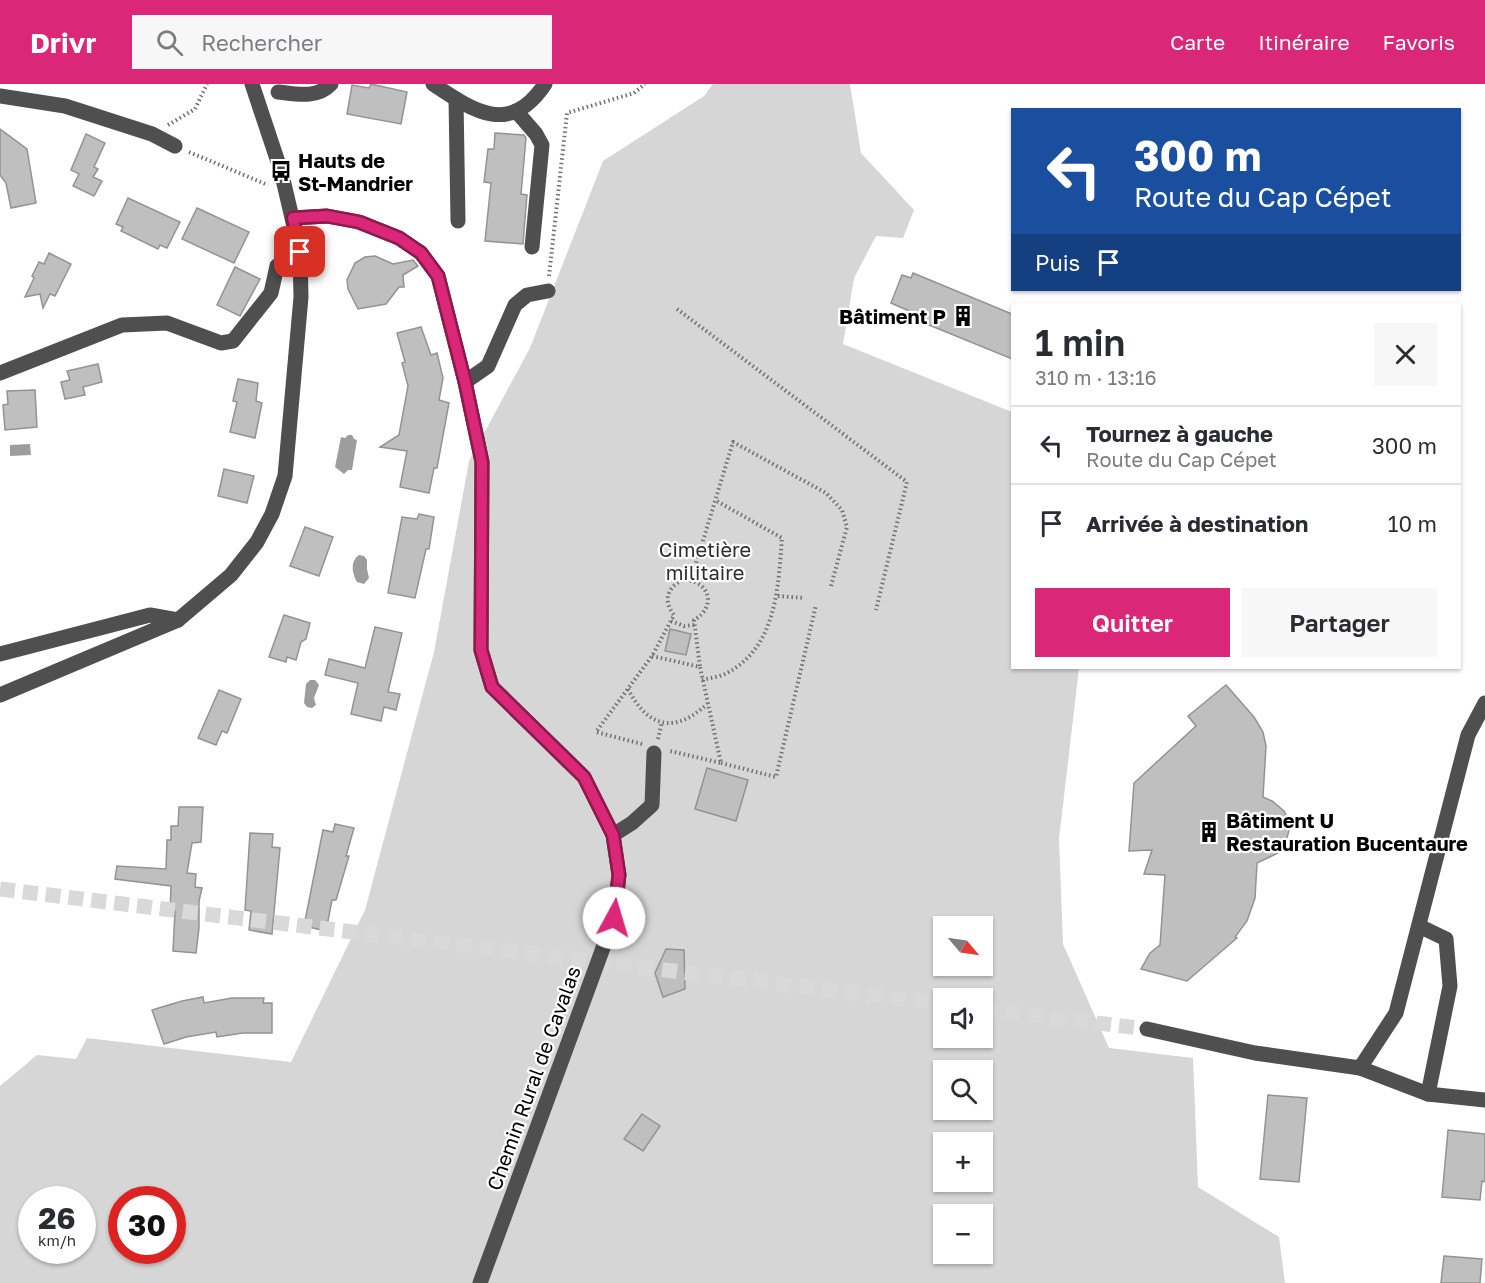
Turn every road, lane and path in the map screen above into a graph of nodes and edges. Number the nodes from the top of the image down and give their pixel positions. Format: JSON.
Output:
{"nodes":[{"id":1,"x":207,"y":84,"type":"edge"},
{"id":2,"x":252,"y":84,"type":"edge"},
{"id":3,"x":331,"y":84,"type":"edge"},
{"id":4,"x":433,"y":84,"type":"edge"},
{"id":5,"x":546,"y":84,"type":"edge"},
{"id":6,"x":645,"y":84,"type":"edge"},
{"id":7,"x":278,"y":92,"type":"dead end"},
{"id":8,"x":0,"y":96,"type":"edge"},
{"id":9,"x":456,"y":99,"type":"junction"},
{"id":10,"x":516,"y":111,"type":"junction"},
{"id":11,"x":152,"y":134,"type":"junction"},
{"id":12,"x":175,"y":146,"type":"joint"},
{"id":13,"x":287,"y":194,"type":"junction"},
{"id":14,"x":293,"y":218,"type":"junction"},
{"id":15,"x":458,"y":221,"type":"dead end"},
{"id":16,"x":532,"y":247,"type":"dead end"},
{"id":17,"x":300,"y":252,"type":"junction"},
{"id":18,"x":548,"y":291,"type":"joint"},
{"id":19,"x":677,"y":309,"type":"dead end"},
{"id":20,"x":0,"y":373,"type":"edge"},
{"id":21,"x":465,"y":382,"type":"junction"},
{"id":22,"x":715,"y":500,"type":"junction"},
{"id":23,"x":691,"y":580,"type":"junction"},
{"id":24,"x":831,"y":586,"type":"dead end"},
{"id":25,"x":777,"y":596,"type":"junction"},
{"id":26,"x":804,"y":598,"type":"dead end"},
{"id":27,"x":816,"y":605,"type":"dead end"},
{"id":28,"x":876,"y":610,"type":"dead end"},
{"id":29,"x":178,"y":620,"type":"junction"},
{"id":30,"x":670,"y":621,"type":"junction"},
{"id":31,"x":694,"y":625,"type":"junction"},
{"id":32,"x":0,"y":654,"type":"edge"},
{"id":33,"x":652,"y":656,"type":"junction"},
{"id":34,"x":700,"y":667,"type":"junction"},
{"id":35,"x":702,"y":680,"type":"junction"},
{"id":36,"x":628,"y":689,"type":"junction"},
{"id":37,"x":0,"y":695,"type":"edge"},
{"id":38,"x":1485,"y":703,"type":"edge"},
{"id":39,"x":708,"y":704,"type":"junction"},
{"id":40,"x":656,"y":749,"type":"junction"},
{"id":41,"x":721,"y":763,"type":"junction"},
{"id":42,"x":613,"y":835,"type":"junction"},
{"id":43,"x":1419,"y":926,"type":"junction"},
{"id":44,"x":1147,"y":1029,"type":"tunnel mouth"},
{"id":45,"x":1360,"y":1068,"type":"junction"},
{"id":46,"x":1428,"y":1094,"type":"junction"},
{"id":47,"x":1485,"y":1100,"type":"edge"},
{"id":48,"x":480,"y":1283,"type":"edge"}],
"edges":[{"from":1,"to":11,"type":"path"},
{"from":2,"to":13,"type":"street"},
{"from":3,"to":7,"type":"street"},
{"from":4,"to":9,"type":"street"},
{"from":5,"to":10,"type":"street"},
{"from":6,"to":18,"type":"path"},
{"from":8,"to":11,"type":"street"},
{"from":9,"to":10,"type":"street"},
{"from":9,"to":15,"type":"street"},
{"from":10,"to":16,"type":"street"},
{"from":11,"to":12,"type":"street"},
{"from":12,"to":13,"type":"path"},
{"from":13,"to":14,"type":"street"},
{"from":14,"to":17,"type":"street"},
{"from":14,"to":21,"type":"street","name":"Chemin Rural de Cavalas"},
{"from":17,"to":20,"type":"street"},
{"from":17,"to":29,"type":"street"},
{"from":18,"to":21,"type":"street"},
{"from":19,"to":28,"type":"path"},
{"from":21,"to":42,"type":"street","name":"Chemin Rural de Cavalas"},
{"from":22,"to":23,"type":"path"},
{"from":22,"to":24,"type":"path"},
{"from":22,"to":25,"type":"path"},
{"from":23,"to":30,"type":"path"},
{"from":23,"to":31,"type":"path"},
{"from":25,"to":26,"type":"path"},
{"from":25,"to":35,"type":"path"},
{"from":27,"to":41,"type":"path"},
{"from":29,"to":32,"type":"street"},
{"from":29,"to":37,"type":"street"},
{"from":30,"to":31,"type":"path"},
{"from":30,"to":33,"type":"path"},
{"from":31,"to":34,"type":"path"},
{"from":33,"to":34,"type":"path"},
{"from":33,"to":36,"type":"path"},
{"from":34,"to":35,"type":"path"},
{"from":35,"to":39,"type":"path"},
{"from":36,"to":39,"type":"path"},
{"from":36,"to":40,"type":"path"},
{"from":38,"to":43,"type":"street"},
{"from":39,"to":41,"type":"path"},
{"from":40,"to":41,"type":"path"},
{"from":40,"to":42,"type":"street"},
{"from":42,"to":48,"type":"street","name":"Chemin Rural de Cavalas"},
{"from":43,"to":45,"type":"street"},
{"from":43,"to":46,"type":"street"},
{"from":44,"to":45,"type":"street"},
{"from":45,"to":46,"type":"street"},
{"from":46,"to":47,"type":"street"}]}
